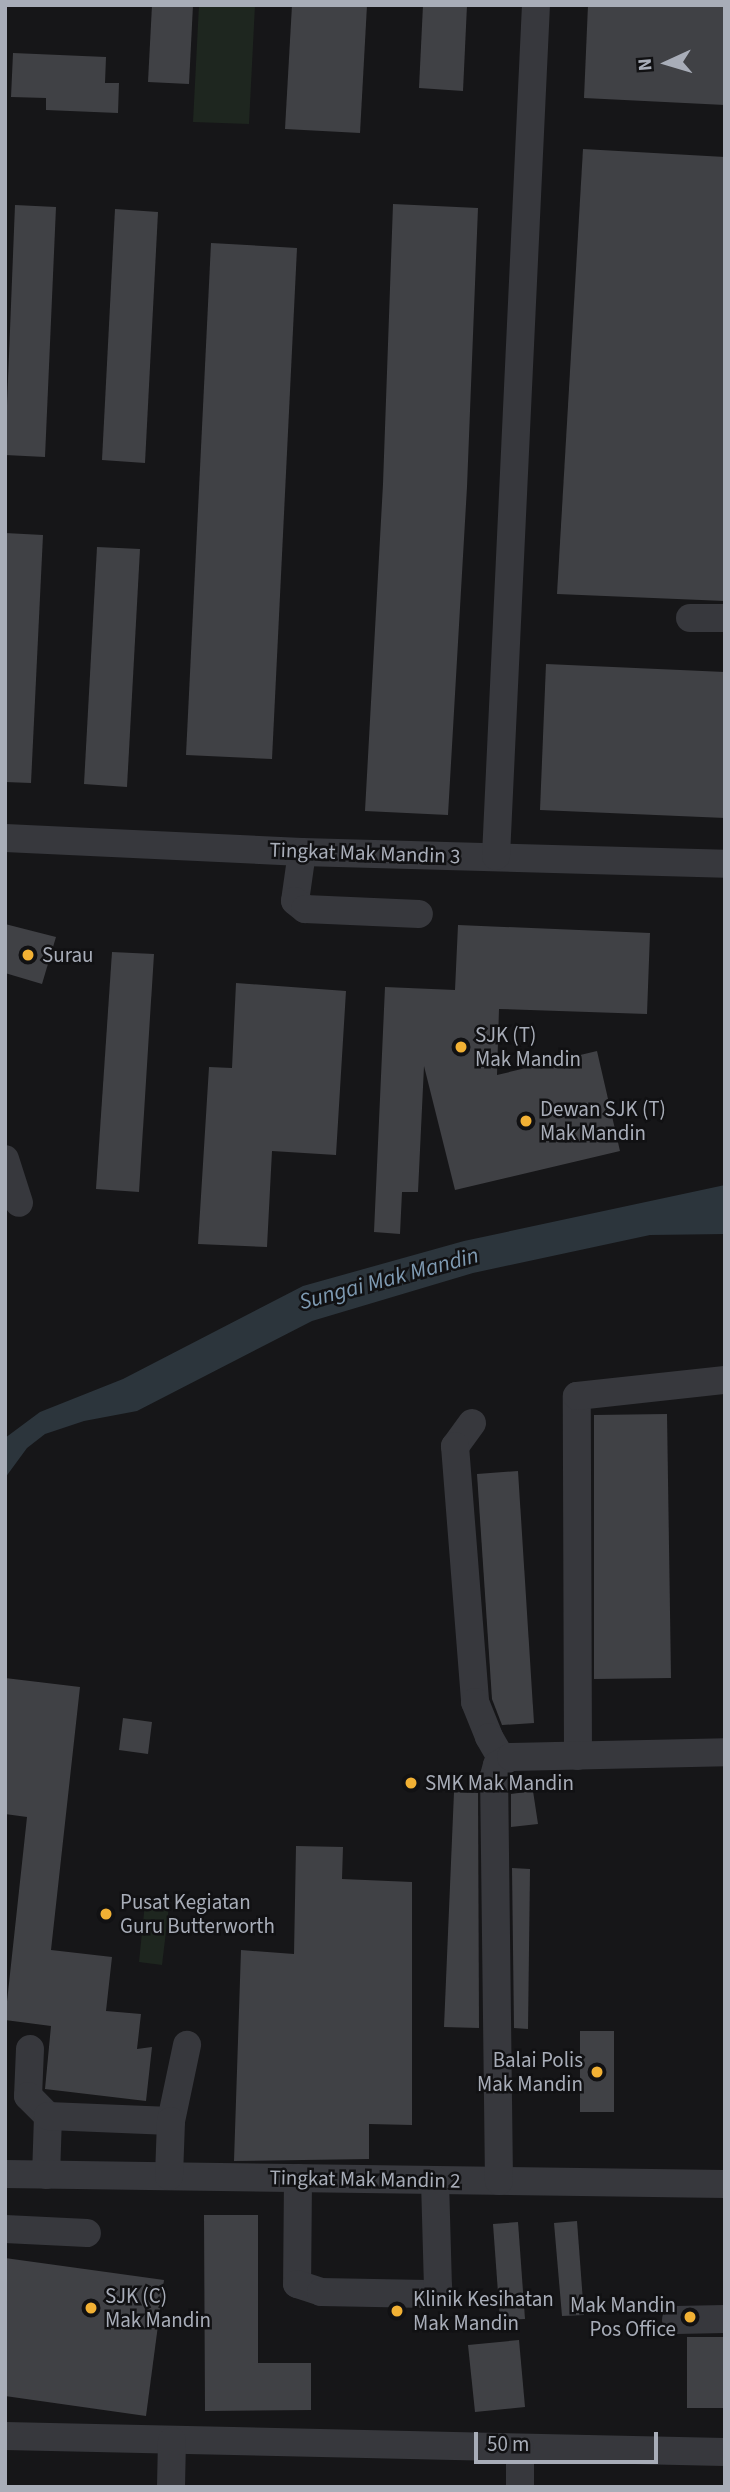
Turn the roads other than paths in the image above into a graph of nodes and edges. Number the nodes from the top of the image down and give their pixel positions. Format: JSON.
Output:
{"nodes":[{"id":1,"x":536,"y":5,"type":"edge"},
{"id":2,"x":690,"y":618,"type":"dead end"},
{"id":3,"x":725,"y":618,"type":"edge"},
{"id":4,"x":5,"y":838,"type":"edge"},
{"id":5,"x":302,"y":852,"type":"junction"},
{"id":6,"x":496,"y":856,"type":"junction"},
{"id":7,"x":725,"y":864,"type":"edge"},
{"id":8,"x":419,"y":914,"type":"dead end"},
{"id":9,"x":5,"y":1159,"type":"edge"},
{"id":10,"x":19,"y":1203,"type":"dead end"},
{"id":11,"x":725,"y":1380,"type":"edge"},
{"id":12,"x":472,"y":1423,"type":"dead end"},
{"id":13,"x":725,"y":1752,"type":"edge"},
{"id":14,"x":578,"y":1756,"type":"junction"},
{"id":15,"x":503,"y":1761,"type":"junction"},
{"id":16,"x":187,"y":2045,"type":"dead end"},
{"id":17,"x":30,"y":2049,"type":"dead end"},
{"id":18,"x":48,"y":2116,"type":"junction"},
{"id":19,"x":170,"y":2121,"type":"junction"},
{"id":20,"x":5,"y":2174,"type":"edge"},
{"id":21,"x":46,"y":2175,"type":"junction"},
{"id":22,"x":169,"y":2176,"type":"junction"},
{"id":23,"x":298,"y":2178,"type":"junction"},
{"id":24,"x":435,"y":2180,"type":"junction"},
{"id":25,"x":499,"y":2181,"type":"junction"},
{"id":26,"x":725,"y":2184,"type":"edge"},
{"id":27,"x":5,"y":2229,"type":"edge"},
{"id":28,"x":87,"y":2233,"type":"dead end"},
{"id":29,"x":725,"y":2319,"type":"edge"},
{"id":30,"x":676,"y":2320,"type":"dead end"},
{"id":31,"x":5,"y":2436,"type":"edge"},
{"id":32,"x":173,"y":2441,"type":"junction"},
{"id":33,"x":520,"y":2449,"type":"junction"},
{"id":34,"x":725,"y":2452,"type":"edge"},
{"id":35,"x":171,"y":2487,"type":"edge"},
{"id":36,"x":520,"y":2487,"type":"edge"}],
"edges":[{"from":1,"to":6,"type":"street"},
{"from":2,"to":3,"type":"street"},
{"from":4,"to":5,"type":"street","name":"Tingkat Mak Mandin 3"},
{"from":5,"to":6,"type":"street","name":"Tingkat Mak Mandin 3"},
{"from":5,"to":8,"type":"street"},
{"from":6,"to":7,"type":"street","name":"Tingkat Mak Mandin 3"},
{"from":9,"to":10,"type":"street"},
{"from":11,"to":14,"type":"street"},
{"from":12,"to":15,"type":"street"},
{"from":13,"to":14,"type":"street"},
{"from":14,"to":15,"type":"street"},
{"from":15,"to":25,"type":"street"},
{"from":16,"to":19,"type":"street"},
{"from":17,"to":18,"type":"street"},
{"from":18,"to":19,"type":"street"},
{"from":18,"to":21,"type":"street"},
{"from":19,"to":22,"type":"street"},
{"from":20,"to":21,"type":"street","name":"Tingkat Mak Mandin 2"},
{"from":21,"to":22,"type":"street","name":"Tingkat Mak Mandin 2"},
{"from":22,"to":23,"type":"street","name":"Tingkat Mak Mandin 2"},
{"from":23,"to":24,"type":"street","name":"Tingkat Mak Mandin 2"},
{"from":23,"to":24,"type":"street"},
{"from":24,"to":25,"type":"street","name":"Tingkat Mak Mandin 2"},
{"from":25,"to":26,"type":"street","name":"Tingkat Mak Mandin 2"},
{"from":27,"to":28,"type":"street"},
{"from":29,"to":30,"type":"street"},
{"from":31,"to":32,"type":"street"},
{"from":32,"to":33,"type":"street"},
{"from":32,"to":35,"type":"street"},
{"from":33,"to":34,"type":"street"},
{"from":33,"to":36,"type":"street"}]}
